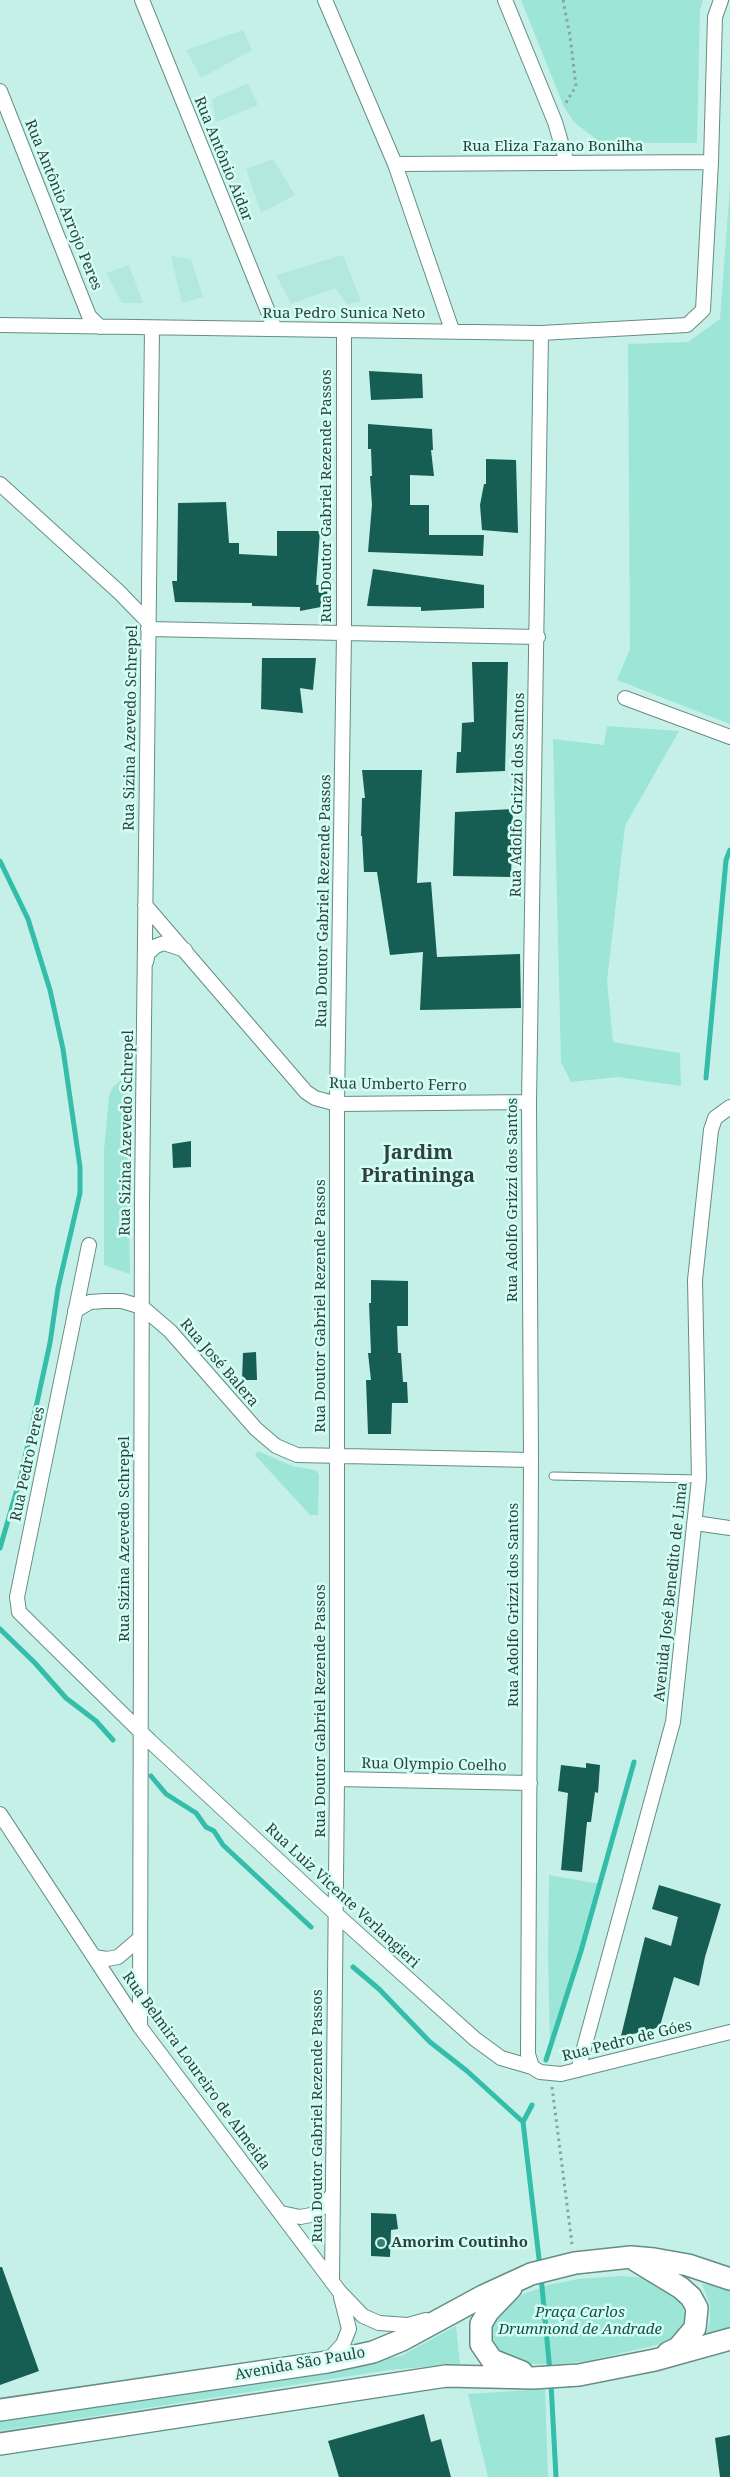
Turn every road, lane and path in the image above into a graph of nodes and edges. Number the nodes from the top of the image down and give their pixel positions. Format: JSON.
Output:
{"nodes":[{"id":1,"x":142,"y":0,"type":"edge"},
{"id":2,"x":325,"y":0,"type":"edge"},
{"id":3,"x":505,"y":0,"type":"edge"},
{"id":4,"x":562,"y":0,"type":"edge"},
{"id":5,"x":721,"y":0,"type":"edge"},
{"id":6,"x":0,"y":91,"type":"edge"},
{"id":7,"x":555,"y":122,"type":"junction"},
{"id":8,"x":712,"y":162,"type":"junction"},
{"id":9,"x":567,"y":163,"type":"junction"},
{"id":10,"x":395,"y":164,"type":"junction"},
{"id":11,"x":0,"y":325,"type":"edge"},
{"id":12,"x":100,"y":327,"type":"junction"},
{"id":13,"x":152,"y":328,"type":"junction"},
{"id":14,"x":275,"y":329,"type":"junction"},
{"id":15,"x":452,"y":330,"type":"junction"},
{"id":16,"x":344,"y":331,"type":"junction"},
{"id":17,"x":542,"y":333,"type":"junction"},
{"id":18,"x":0,"y":484,"type":"edge"},
{"id":19,"x":148,"y":581,"type":"junction"},
{"id":20,"x":119,"y":592,"type":"junction"},
{"id":21,"x":148,"y":626,"type":"junction"},
{"id":22,"x":344,"y":634,"type":"junction"},
{"id":23,"x":538,"y":637,"type":"junction"},
{"id":24,"x":625,"y":698,"type":"dead end"},
{"id":25,"x":730,"y":736,"type":"edge"},
{"id":26,"x":146,"y":905,"type":"junction"},
{"id":27,"x":185,"y":950,"type":"junction"},
{"id":28,"x":145,"y":965,"type":"junction"},
{"id":29,"x":528,"y":1102,"type":"junction"},
{"id":30,"x":337,"y":1104,"type":"junction"},
{"id":31,"x":727,"y":1109,"type":"edge"},
{"id":32,"x":89,"y":1244,"type":"dead end"},
{"id":33,"x":142,"y":1307,"type":"junction"},
{"id":34,"x":75,"y":1311,"type":"junction"},
{"id":35,"x":337,"y":1457,"type":"junction"},
{"id":36,"x":531,"y":1460,"type":"junction"},
{"id":37,"x":553,"y":1476,"type":"dead end"},
{"id":38,"x":699,"y":1479,"type":"junction"},
{"id":39,"x":695,"y":1523,"type":"junction"},
{"id":40,"x":730,"y":1528,"type":"edge"},
{"id":41,"x":140,"y":1731,"type":"junction"},
{"id":42,"x":337,"y":1779,"type":"junction"},
{"id":43,"x":530,"y":1783,"type":"junction"},
{"id":44,"x":0,"y":1814,"type":"edge"},
{"id":45,"x":336,"y":1914,"type":"junction"},
{"id":46,"x":139,"y":1939,"type":"junction"},
{"id":47,"x":94,"y":1957,"type":"junction"},
{"id":48,"x":140,"y":2027,"type":"junction"},
{"id":49,"x":730,"y":2032,"type":"edge"},
{"id":50,"x":532,"y":2067,"type":"junction"},
{"id":51,"x":578,"y":2070,"type":"junction"},
{"id":52,"x":551,"y":2074,"type":"junction"},
{"id":53,"x":333,"y":2194,"type":"junction"},
{"id":54,"x":281,"y":2213,"type":"junction"},
{"id":55,"x":631,"y":2257,"type":"junction"},
{"id":56,"x":575,"y":2263,"type":"junction"},
{"id":57,"x":524,"y":2278,"type":"junction"},
{"id":58,"x":730,"y":2279,"type":"edge"},
{"id":59,"x":336,"y":2286,"type":"junction"},
{"id":60,"x":449,"y":2314,"type":"junction"},
{"id":61,"x":730,"y":2339,"type":"edge"},
{"id":62,"x":655,"y":2360,"type":"junction"},
{"id":63,"x":326,"y":2362,"type":"junction"},
{"id":64,"x":533,"y":2378,"type":"junction"},
{"id":65,"x":0,"y":2410,"type":"edge"},
{"id":66,"x":0,"y":2444,"type":"edge"}],
"edges":[{"from":1,"to":14,"type":"street","name":"Rua Antônio Aidar"},
{"from":2,"to":10,"type":"street"},
{"from":3,"to":7,"type":"street"},
{"from":4,"to":7,"type":"path"},
{"from":5,"to":8,"type":"street"},
{"from":6,"to":12,"type":"street","name":"Rua Antônio Arrojo Peres"},
{"from":7,"to":9,"type":"street"},
{"from":8,"to":9,"type":"street","name":"Rua Eliza Fazano Bonilha"},
{"from":8,"to":17,"type":"street","name":"Rua Pedro Sunica Neto"},
{"from":9,"to":10,"type":"street","name":"Rua Eliza Fazano Bonilha"},
{"from":10,"to":15,"type":"street"},
{"from":11,"to":12,"type":"street","name":"Rua Pedro Sunica Neto"},
{"from":12,"to":13,"type":"street","name":"Rua Pedro Sunica Neto"},
{"from":13,"to":14,"type":"street","name":"Rua Pedro Sunica Neto"},
{"from":13,"to":19,"type":"street","name":"Rua Sizina Azevedo Schrepel"},
{"from":14,"to":16,"type":"street","name":"Rua Pedro Sunica Neto"},
{"from":15,"to":16,"type":"street","name":"Rua Pedro Sunica Neto"},
{"from":15,"to":17,"type":"street","name":"Rua Pedro Sunica Neto"},
{"from":16,"to":22,"type":"street","name":"Rua Doutor Gabriel Rezende Passos"},
{"from":17,"to":23,"type":"street","name":"Rua Adolfo Grizzi dos Santos"},
{"from":18,"to":20,"type":"street"},
{"from":19,"to":20,"type":"street"},
{"from":19,"to":21,"type":"street","name":"Rua Sizina Azevedo Schrepel"},
{"from":20,"to":21,"type":"street"},
{"from":21,"to":22,"type":"street"},
{"from":21,"to":26,"type":"street","name":"Rua Sizina Azevedo Schrepel"},
{"from":22,"to":23,"type":"street"},
{"from":22,"to":30,"type":"street","name":"Rua Doutor Gabriel Rezende Passos"},
{"from":23,"to":29,"type":"street","name":"Rua Adolfo Grizzi dos Santos"},
{"from":24,"to":25,"type":"street"},
{"from":26,"to":27,"type":"street","name":"Rua Umberto Ferro"},
{"from":26,"to":28,"type":"street","name":"Rua Sizina Azevedo Schrepel"},
{"from":27,"to":28,"type":"street"},
{"from":27,"to":30,"type":"street","name":"Rua Umberto Ferro"},
{"from":28,"to":33,"type":"street","name":"Rua Sizina Azevedo Schrepel"},
{"from":29,"to":30,"type":"street","name":"Rua Umberto Ferro"},
{"from":29,"to":36,"type":"street","name":"Rua Adolfo Grizzi dos Santos"},
{"from":30,"to":35,"type":"street","name":"Rua Doutor Gabriel Rezende Passos"},
{"from":31,"to":38,"type":"street","name":"Avenida José Benedito de Lima"},
{"from":32,"to":34,"type":"street","name":"Rua Pedro Peres"},
{"from":33,"to":34,"type":"street","name":"Rua José Balera"},
{"from":33,"to":35,"type":"street","name":"Rua José Balera"},
{"from":33,"to":41,"type":"street","name":"Rua Sizina Azevedo Schrepel"},
{"from":34,"to":41,"type":"street","name":"Rua Pedro Peres"},
{"from":35,"to":36,"type":"street","name":"Rua José Balera"},
{"from":35,"to":42,"type":"street","name":"Rua Doutor Gabriel Rezende Passos"},
{"from":36,"to":43,"type":"street","name":"Rua Adolfo Grizzi dos Santos"},
{"from":37,"to":38,"type":"lane"},
{"from":38,"to":39,"type":"street","name":"Avenida José Benedito de Lima"},
{"from":39,"to":40,"type":"street"},
{"from":39,"to":51,"type":"street","name":"Avenida José Benedito de Lima"},
{"from":41,"to":45,"type":"street","name":"Rua Luiz Vicente Verlangieri"},
{"from":41,"to":46,"type":"street","name":"Rua Sizina Azevedo Schrepel"},
{"from":42,"to":43,"type":"street","name":"Rua Olympio Coelho"},
{"from":42,"to":45,"type":"street","name":"Rua Doutor Gabriel Rezende Passos"},
{"from":43,"to":50,"type":"street","name":"Rua Adolfo Grizzi dos Santos"},
{"from":44,"to":47,"type":"street","name":"Rua Belmira Loureiro de Almeida"},
{"from":45,"to":50,"type":"street","name":"Rua Luiz Vicente Verlangieri"},
{"from":45,"to":53,"type":"street","name":"Rua Doutor Gabriel Rezende Passos"},
{"from":46,"to":47,"type":"street"},
{"from":46,"to":48,"type":"street","name":"Rua Sizina Azevedo Schrepel"},
{"from":47,"to":48,"type":"street","name":"Rua Belmira Loureiro de Almeida"},
{"from":48,"to":54,"type":"street","name":"Rua Belmira Loureiro de Almeida"},
{"from":49,"to":51,"type":"street","name":"Rua Pedro de Góes"},
{"from":50,"to":52,"type":"street","name":"Rua Pedro de Góes"},
{"from":51,"to":52,"type":"street","name":"Rua Pedro de Góes"},
{"from":52,"to":56,"type":"path"},
{"from":53,"to":54,"type":"street"},
{"from":53,"to":59,"type":"street","name":"Rua Doutor Gabriel Rezende Passos"},
{"from":54,"to":59,"type":"street","name":"Rua Belmira Loureiro de Almeida"},
{"from":55,"to":56,"type":"main road","name":"Avenida São Paulo"},
{"from":55,"to":58,"type":"main road","name":"Avenida São Paulo"},
{"from":55,"to":62,"type":"main road"},
{"from":56,"to":57,"type":"main road","name":"Avenida São Paulo"},
{"from":57,"to":60,"type":"main road","name":"Avenida São Paulo"},
{"from":57,"to":64,"type":"main road"},
{"from":59,"to":60,"type":"street","name":"Rua Belmira Loureiro de Almeida"},
{"from":59,"to":63,"type":"street","name":"Rua Belmira Loureiro de Almeida"},
{"from":60,"to":63,"type":"main road","name":"Avenida São Paulo"},
{"from":61,"to":62,"type":"main road"},
{"from":62,"to":64,"type":"main road"},
{"from":63,"to":65,"type":"main road","name":"Avenida São Paulo"},
{"from":64,"to":66,"type":"main road"}]}
